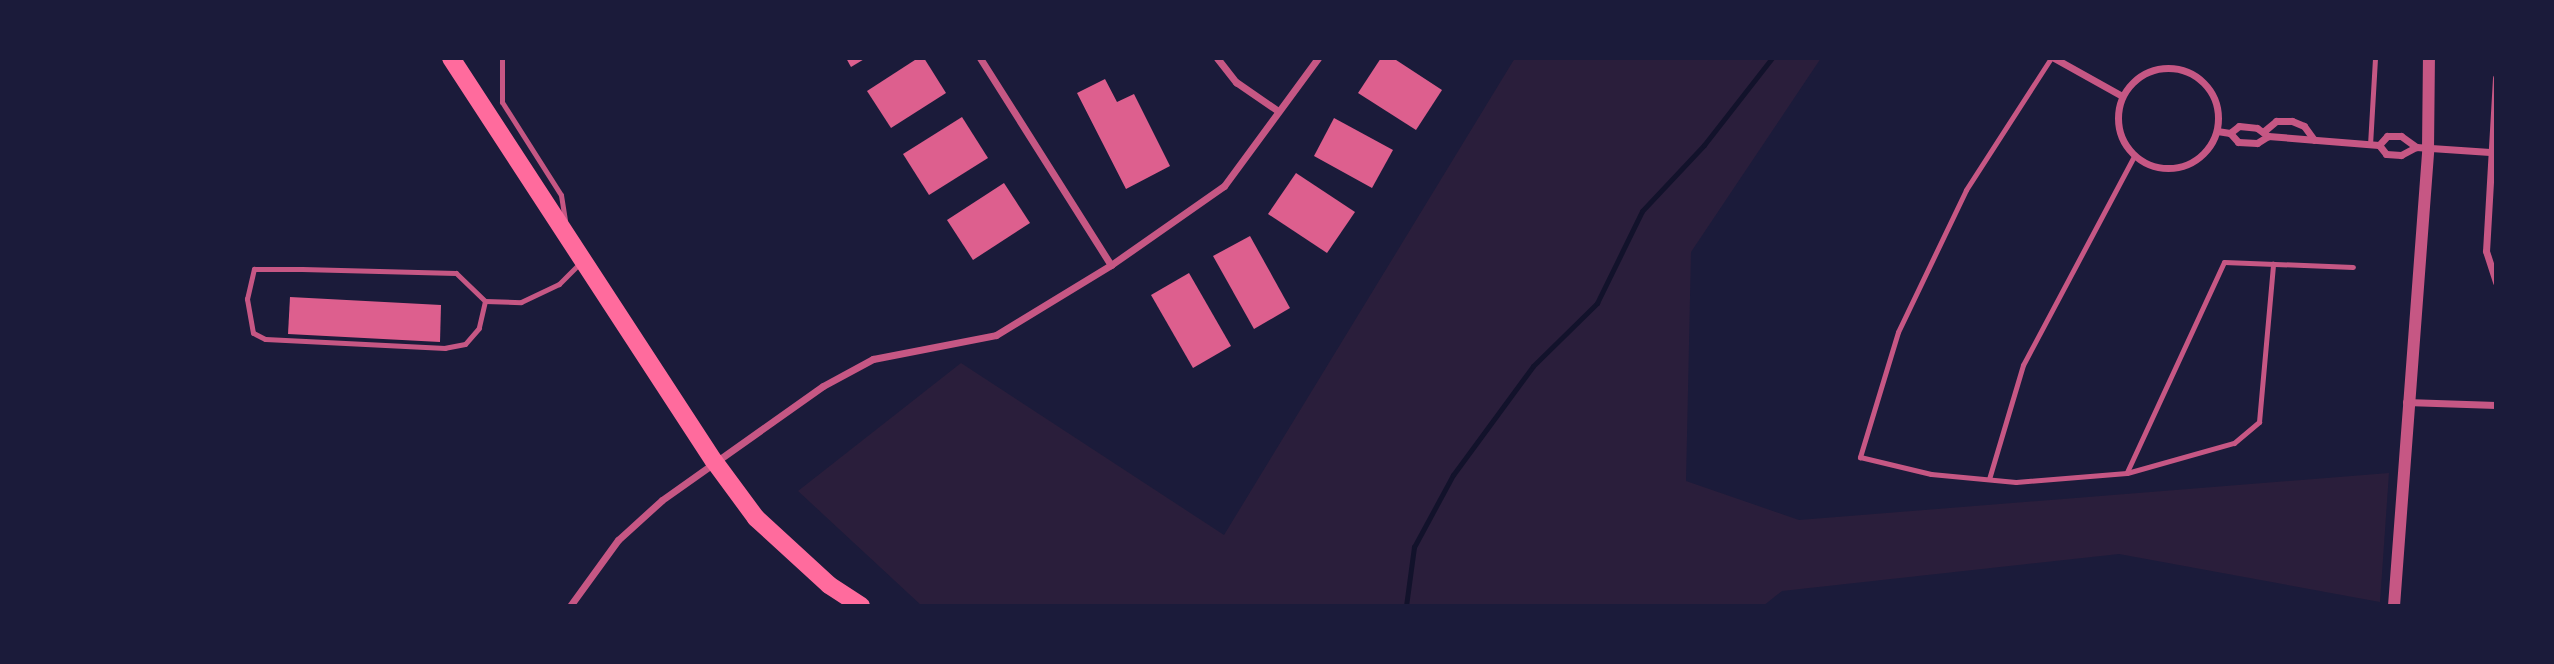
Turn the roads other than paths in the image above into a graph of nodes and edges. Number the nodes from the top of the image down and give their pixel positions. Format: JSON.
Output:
{"nodes":[{"id":1,"x":452,"y":58,"type":"edge"},
{"id":2,"x":502,"y":58,"type":"edge"},
{"id":3,"x":980,"y":58,"type":"edge"},
{"id":4,"x":1217,"y":58,"type":"edge"},
{"id":5,"x":1318,"y":58,"type":"edge"},
{"id":6,"x":2052,"y":58,"type":"edge"},
{"id":7,"x":2375,"y":58,"type":"edge"},
{"id":8,"x":2429,"y":58,"type":"edge"},
{"id":9,"x":2496,"y":78,"type":"edge"},
{"id":10,"x":2122,"y":96,"type":"junction"},
{"id":11,"x":1278,"y":111,"type":"junction"},
{"id":12,"x":2217,"y":131,"type":"junction"},
{"id":13,"x":2230,"y":133,"type":"junction"},
{"id":14,"x":2265,"y":134,"type":"junction"},
{"id":15,"x":2314,"y":140,"type":"junction"},
{"id":16,"x":2374,"y":145,"type":"junction"},
{"id":17,"x":2422,"y":148,"type":"junction"},
{"id":18,"x":2490,"y":152,"type":"junction"},
{"id":19,"x":2134,"y":156,"type":"junction"},
{"id":20,"x":567,"y":238,"type":"junction"},
{"id":21,"x":582,"y":261,"type":"junction"},
{"id":22,"x":2273,"y":264,"type":"junction"},
{"id":23,"x":1111,"y":265,"type":"junction"},
{"id":24,"x":2353,"y":267,"type":"dead end"},
{"id":25,"x":2496,"y":282,"type":"edge"},
{"id":26,"x":485,"y":301,"type":"junction"},
{"id":27,"x":2406,"y":401,"type":"junction"},
{"id":28,"x":2496,"y":405,"type":"edge"},
{"id":29,"x":714,"y":461,"type":"junction"},
{"id":30,"x":2127,"y":473,"type":"junction"},
{"id":31,"x":1989,"y":480,"type":"junction"},
{"id":32,"x":570,"y":606,"type":"edge"},
{"id":33,"x":862,"y":606,"type":"edge"},
{"id":34,"x":2395,"y":606,"type":"edge"}],
"edges":[{"from":1,"to":20,"type":"main road"},
{"from":2,"to":20,"type":"lane"},
{"from":3,"to":23,"type":"street"},
{"from":4,"to":11,"type":"street"},
{"from":5,"to":11,"type":"street"},
{"from":6,"to":10,"type":"street"},
{"from":6,"to":31,"type":"lane"},
{"from":7,"to":16,"type":"lane"},
{"from":8,"to":17,"type":"street"},
{"from":9,"to":18,"type":"street"},
{"from":10,"to":12,"type":"street"},
{"from":10,"to":19,"type":"street"},
{"from":11,"to":23,"type":"street"},
{"from":12,"to":13,"type":"street"},
{"from":12,"to":19,"type":"street"},
{"from":13,"to":14,"type":"street"},
{"from":13,"to":14,"type":"street"},
{"from":14,"to":15,"type":"street"},
{"from":14,"to":15,"type":"street"},
{"from":15,"to":16,"type":"street"},
{"from":16,"to":17,"type":"street"},
{"from":16,"to":17,"type":"street"},
{"from":17,"to":18,"type":"street"},
{"from":17,"to":27,"type":"street"},
{"from":18,"to":25,"type":"street"},
{"from":19,"to":31,"type":"lane"},
{"from":20,"to":21,"type":"main road"},
{"from":21,"to":26,"type":"lane"},
{"from":21,"to":29,"type":"main road"},
{"from":22,"to":24,"type":"lane"},
{"from":22,"to":30,"type":"lane"},
{"from":22,"to":30,"type":"lane"},
{"from":23,"to":29,"type":"street"},
{"from":26,"to":26,"type":"lane"},
{"from":27,"to":28,"type":"street"},
{"from":27,"to":34,"type":"street"},
{"from":29,"to":32,"type":"street"},
{"from":29,"to":33,"type":"main road"},
{"from":30,"to":31,"type":"lane"}]}
